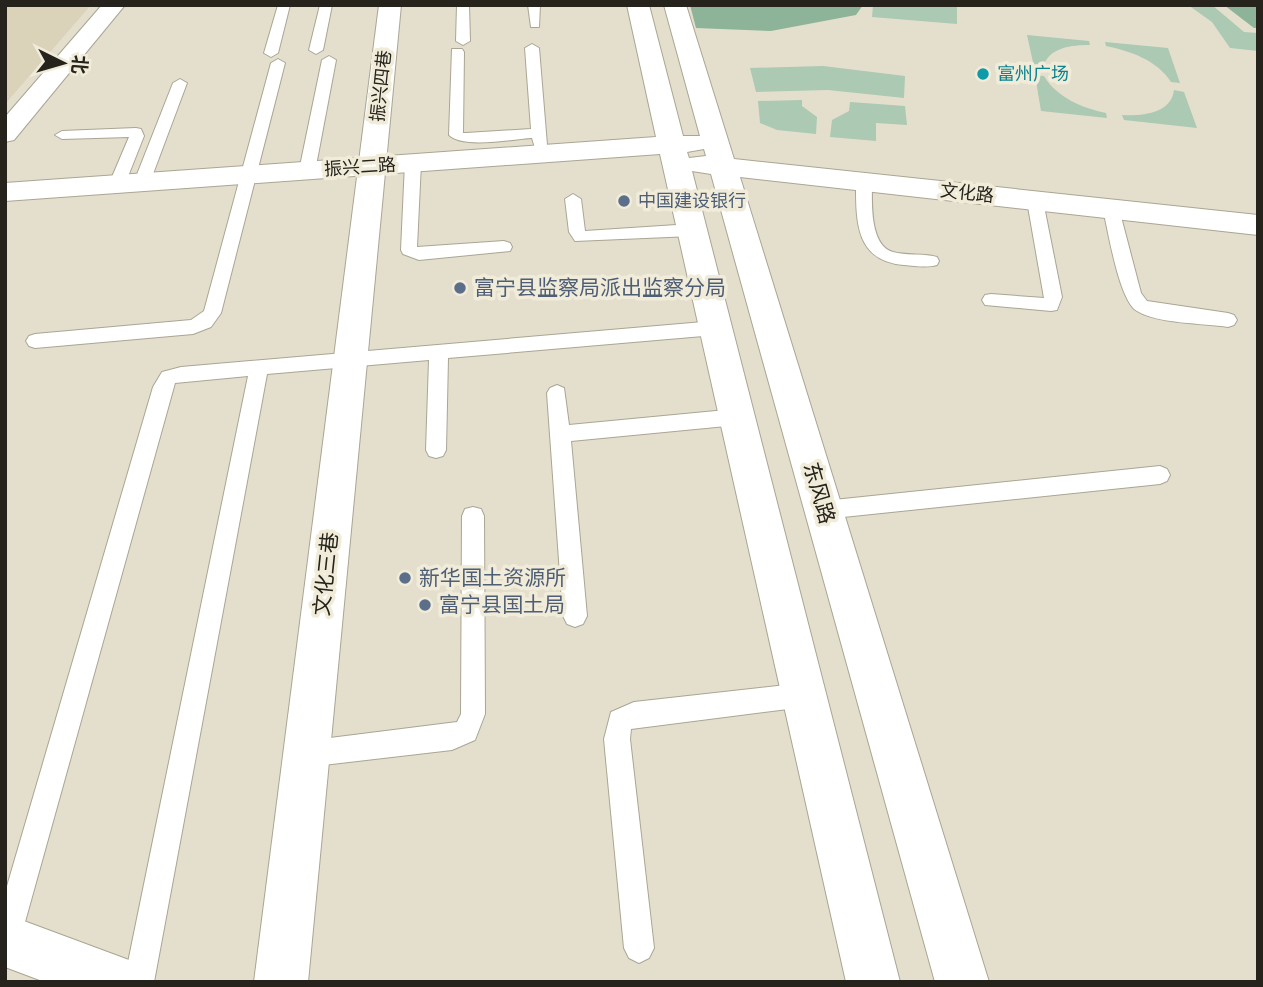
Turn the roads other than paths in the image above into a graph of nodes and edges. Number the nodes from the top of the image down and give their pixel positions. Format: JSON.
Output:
{"nodes":[{"id":1,"x":114,"y":5,"type":"edge"},
{"id":2,"x":284,"y":5,"type":"edge"},
{"id":3,"x":326,"y":5,"type":"edge"},
{"id":4,"x":390,"y":5,"type":"edge"},
{"id":5,"x":463,"y":5,"type":"edge"},
{"id":6,"x":534,"y":5,"type":"edge"},
{"id":7,"x":638,"y":5,"type":"edge"},
{"id":8,"x":675,"y":5,"type":"edge"},
{"id":9,"x":535,"y":24,"type":"dead end"},
{"id":10,"x":532,"y":48,"type":"dead end"},
{"id":11,"x":316,"y":50,"type":"dead end"},
{"id":12,"x":329,"y":60,"type":"dead end"},
{"id":13,"x":180,"y":83,"type":"dead end"},
{"id":14,"x":7,"y":130,"type":"edge"},
{"id":15,"x":62,"y":135,"type":"dead end"},
{"id":16,"x":540,"y":144,"type":"junction"},
{"id":17,"x":719,"y":154,"type":"junction"},
{"id":18,"x":673,"y":155,"type":"junction"},
{"id":19,"x":414,"y":163,"type":"junction"},
{"id":20,"x":372,"y":166,"type":"junction"},
{"id":21,"x":307,"y":171,"type":"junction"},
{"id":22,"x":250,"y":175,"type":"junction"},
{"id":23,"x":864,"y":181,"type":"junction"},
{"id":24,"x":130,"y":183,"type":"junction"},
{"id":25,"x":5,"y":192,"type":"edge"},
{"id":26,"x":573,"y":199,"type":"dead end"},
{"id":27,"x":1035,"y":201,"type":"junction"},
{"id":28,"x":1111,"y":209,"type":"junction"},
{"id":29,"x":1258,"y":225,"type":"edge"},
{"id":30,"x":691,"y":230,"type":"junction"},
{"id":31,"x":504,"y":247,"type":"dead end"},
{"id":32,"x":931,"y":261,"type":"dead end"},
{"id":33,"x":991,"y":300,"type":"dead end"},
{"id":34,"x":1228,"y":320,"type":"dead end"},
{"id":35,"x":715,"y":328,"type":"junction"},
{"id":36,"x":35,"y":341,"type":"dead end"},
{"id":37,"x":439,"y":352,"type":"junction"},
{"id":38,"x":350,"y":359,"type":"junction"},
{"id":39,"x":259,"y":367,"type":"junction"},
{"id":40,"x":556,"y":393,"type":"dead end"},
{"id":41,"x":737,"y":417,"type":"junction"},
{"id":42,"x":560,"y":434,"type":"junction"},
{"id":43,"x":436,"y":450,"type":"dead end"},
{"id":44,"x":1160,"y":475,"type":"dead end"},
{"id":45,"x":824,"y":510,"type":"junction"},
{"id":46,"x":472,"y":516,"type":"dead end"},
{"id":47,"x":575,"y":616,"type":"dead end"},
{"id":48,"x":804,"y":695,"type":"junction"},
{"id":49,"x":306,"y":754,"type":"junction"},
{"id":50,"x":6,"y":940,"type":"edge"},
{"id":51,"x":639,"y":948,"type":"dead end"},
{"id":52,"x":118,"y":982,"type":"edge"},
{"id":53,"x":139,"y":982,"type":"edge"},
{"id":54,"x":281,"y":982,"type":"edge"},
{"id":55,"x":873,"y":982,"type":"edge"},
{"id":56,"x":962,"y":982,"type":"edge"}],
"edges":[{"from":1,"to":14,"type":"main road"},
{"from":2,"to":22,"type":"lane"},
{"from":3,"to":11,"type":"lane"},
{"from":4,"to":20,"type":"main road","name":"振兴四巷"},
{"from":5,"to":16,"type":"lane"},
{"from":6,"to":9,"type":"lane"},
{"from":7,"to":18,"type":"main road"},
{"from":8,"to":17,"type":"main road","name":"东风路"},
{"from":10,"to":16,"type":"lane"},
{"from":12,"to":21,"type":"lane"},
{"from":13,"to":24,"type":"lane"},
{"from":15,"to":24,"type":"lane"},
{"from":16,"to":18,"type":"main road","name":"振兴二路"},
{"from":16,"to":19,"type":"main road","name":"振兴二路"},
{"from":17,"to":18,"type":"main road","name":"文化路"},
{"from":17,"to":23,"type":"main road","name":"文化路"},
{"from":17,"to":45,"type":"main road","name":"东风路"},
{"from":18,"to":30,"type":"main road"},
{"from":19,"to":20,"type":"main road","name":"振兴二路"},
{"from":19,"to":31,"type":"lane"},
{"from":20,"to":21,"type":"main road","name":"振兴二路"},
{"from":20,"to":38,"type":"main road","name":"文化三巷"},
{"from":21,"to":22,"type":"main road","name":"振兴二路"},
{"from":22,"to":24,"type":"main road","name":"振兴二路"},
{"from":22,"to":36,"type":"lane"},
{"from":23,"to":27,"type":"main road","name":"文化路"},
{"from":23,"to":32,"type":"lane"},
{"from":24,"to":25,"type":"main road","name":"振兴二路"},
{"from":26,"to":30,"type":"lane"},
{"from":27,"to":28,"type":"main road","name":"文化路"},
{"from":27,"to":33,"type":"lane"},
{"from":28,"to":29,"type":"main road","name":"文化路"},
{"from":28,"to":34,"type":"lane"},
{"from":30,"to":35,"type":"main road"},
{"from":35,"to":37,"type":"lane"},
{"from":35,"to":41,"type":"main road"},
{"from":37,"to":38,"type":"lane"},
{"from":37,"to":43,"type":"lane"},
{"from":38,"to":39,"type":"lane"},
{"from":38,"to":49,"type":"main road","name":"文化三巷"},
{"from":39,"to":50,"type":"lane"},
{"from":39,"to":53,"type":"lane"},
{"from":40,"to":42,"type":"lane"},
{"from":41,"to":42,"type":"lane"},
{"from":41,"to":48,"type":"main road"},
{"from":42,"to":47,"type":"lane"},
{"from":44,"to":45,"type":"lane"},
{"from":45,"to":56,"type":"main road","name":"东风路"},
{"from":46,"to":49,"type":"lane"},
{"from":48,"to":51,"type":"lane"},
{"from":48,"to":55,"type":"main road"},
{"from":49,"to":54,"type":"main road","name":"文化三巷"},
{"from":50,"to":52,"type":"main road"}]}
